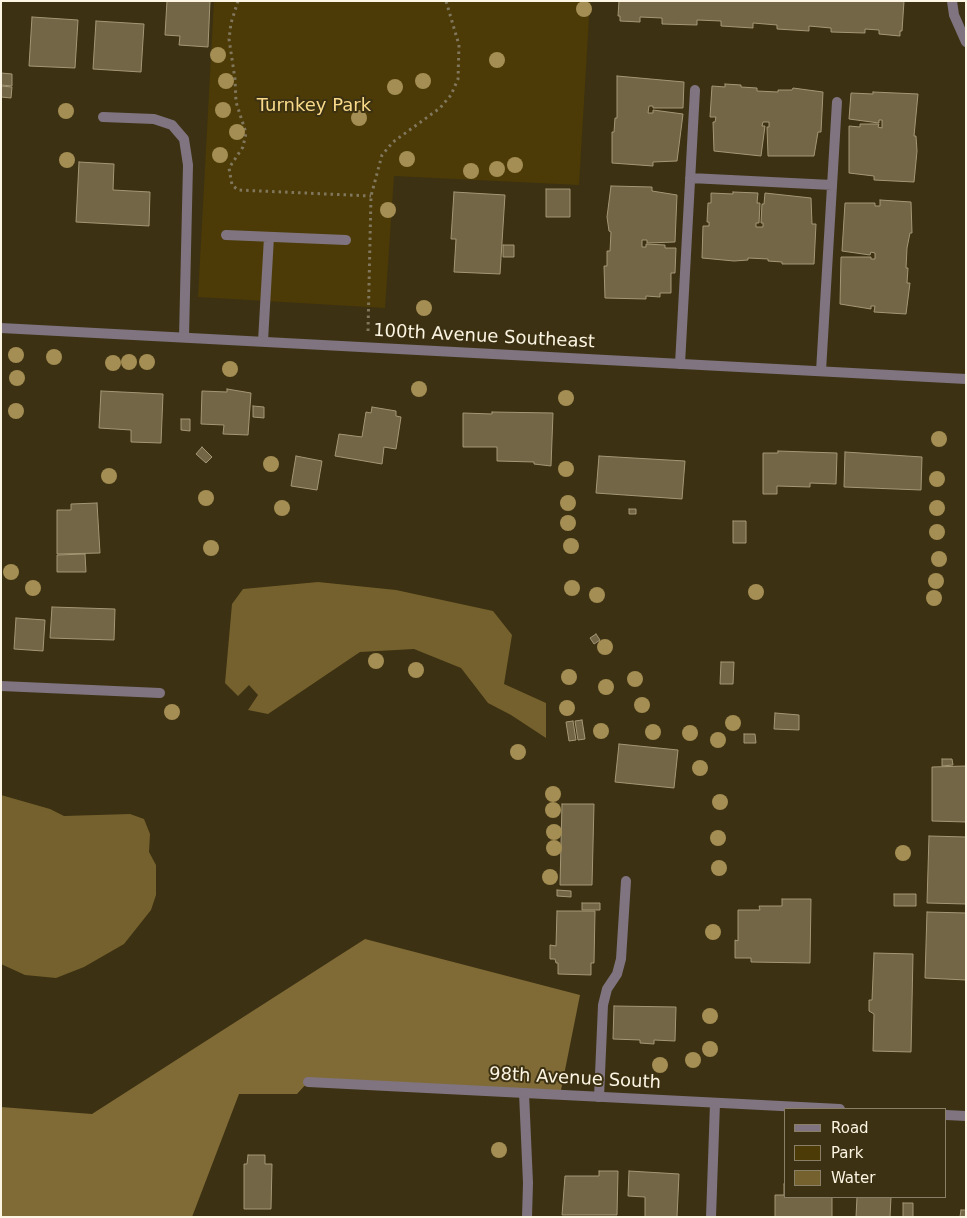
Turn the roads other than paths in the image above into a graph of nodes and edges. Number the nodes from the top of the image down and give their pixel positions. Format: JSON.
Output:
{"nodes":[{"id":1,"x":952,"y":1,"type":"edge"},
{"id":2,"x":966,"y":42,"type":"edge"},
{"id":3,"x":695,"y":90,"type":"dead end"},
{"id":4,"x":837,"y":102,"type":"dead end"},
{"id":5,"x":103,"y":116,"type":"dead end"},
{"id":6,"x":690,"y":178,"type":"junction"},
{"id":7,"x":832,"y":185,"type":"junction"},
{"id":8,"x":226,"y":235,"type":"dead end"},
{"id":9,"x":269,"y":237,"type":"junction"},
{"id":10,"x":346,"y":240,"type":"dead end"},
{"id":11,"x":1,"y":328,"type":"edge"},
{"id":12,"x":184,"y":337,"type":"junction"},
{"id":13,"x":263,"y":341,"type":"junction"},
{"id":14,"x":680,"y":364,"type":"junction"},
{"id":15,"x":822,"y":371,"type":"junction"},
{"id":16,"x":966,"y":379,"type":"edge"},
{"id":17,"x":1,"y":686,"type":"edge"},
{"id":18,"x":160,"y":693,"type":"dead end"},
{"id":19,"x":626,"y":881,"type":"dead end"},
{"id":20,"x":308,"y":1082,"type":"dead end"},
{"id":21,"x":524,"y":1093,"type":"junction"},
{"id":22,"x":598,"y":1097,"type":"junction"},
{"id":23,"x":715,"y":1103,"type":"junction"},
{"id":24,"x":819,"y":1108,"type":"edge"},
{"id":25,"x":947,"y":1115,"type":"edge"},
{"id":26,"x":966,"y":1116,"type":"edge"},
{"id":27,"x":527,"y":1217,"type":"edge"},
{"id":28,"x":711,"y":1217,"type":"edge"}],
"edges":[{"from":1,"to":2,"type":"street"},
{"from":3,"to":6,"type":"street"},
{"from":4,"to":7,"type":"street"},
{"from":5,"to":12,"type":"street"},
{"from":6,"to":7,"type":"street"},
{"from":6,"to":14,"type":"street"},
{"from":7,"to":15,"type":"street"},
{"from":8,"to":9,"type":"street"},
{"from":9,"to":10,"type":"street"},
{"from":9,"to":13,"type":"street"},
{"from":11,"to":12,"type":"street","name":"100th Avenue Southeast"},
{"from":12,"to":13,"type":"street","name":"100th Avenue Southeast"},
{"from":13,"to":14,"type":"street","name":"100th Avenue Southeast"},
{"from":14,"to":15,"type":"street","name":"100th Avenue Southeast"},
{"from":15,"to":16,"type":"street","name":"100th Avenue Southeast"},
{"from":17,"to":18,"type":"street"},
{"from":19,"to":22,"type":"street"},
{"from":20,"to":21,"type":"street","name":"98th Avenue South"},
{"from":21,"to":22,"type":"street","name":"98th Avenue South"},
{"from":21,"to":27,"type":"street"},
{"from":22,"to":23,"type":"street","name":"98th Avenue South"},
{"from":23,"to":24,"type":"street","name":"98th Avenue South"},
{"from":23,"to":28,"type":"street"},
{"from":25,"to":26,"type":"street"}]}
